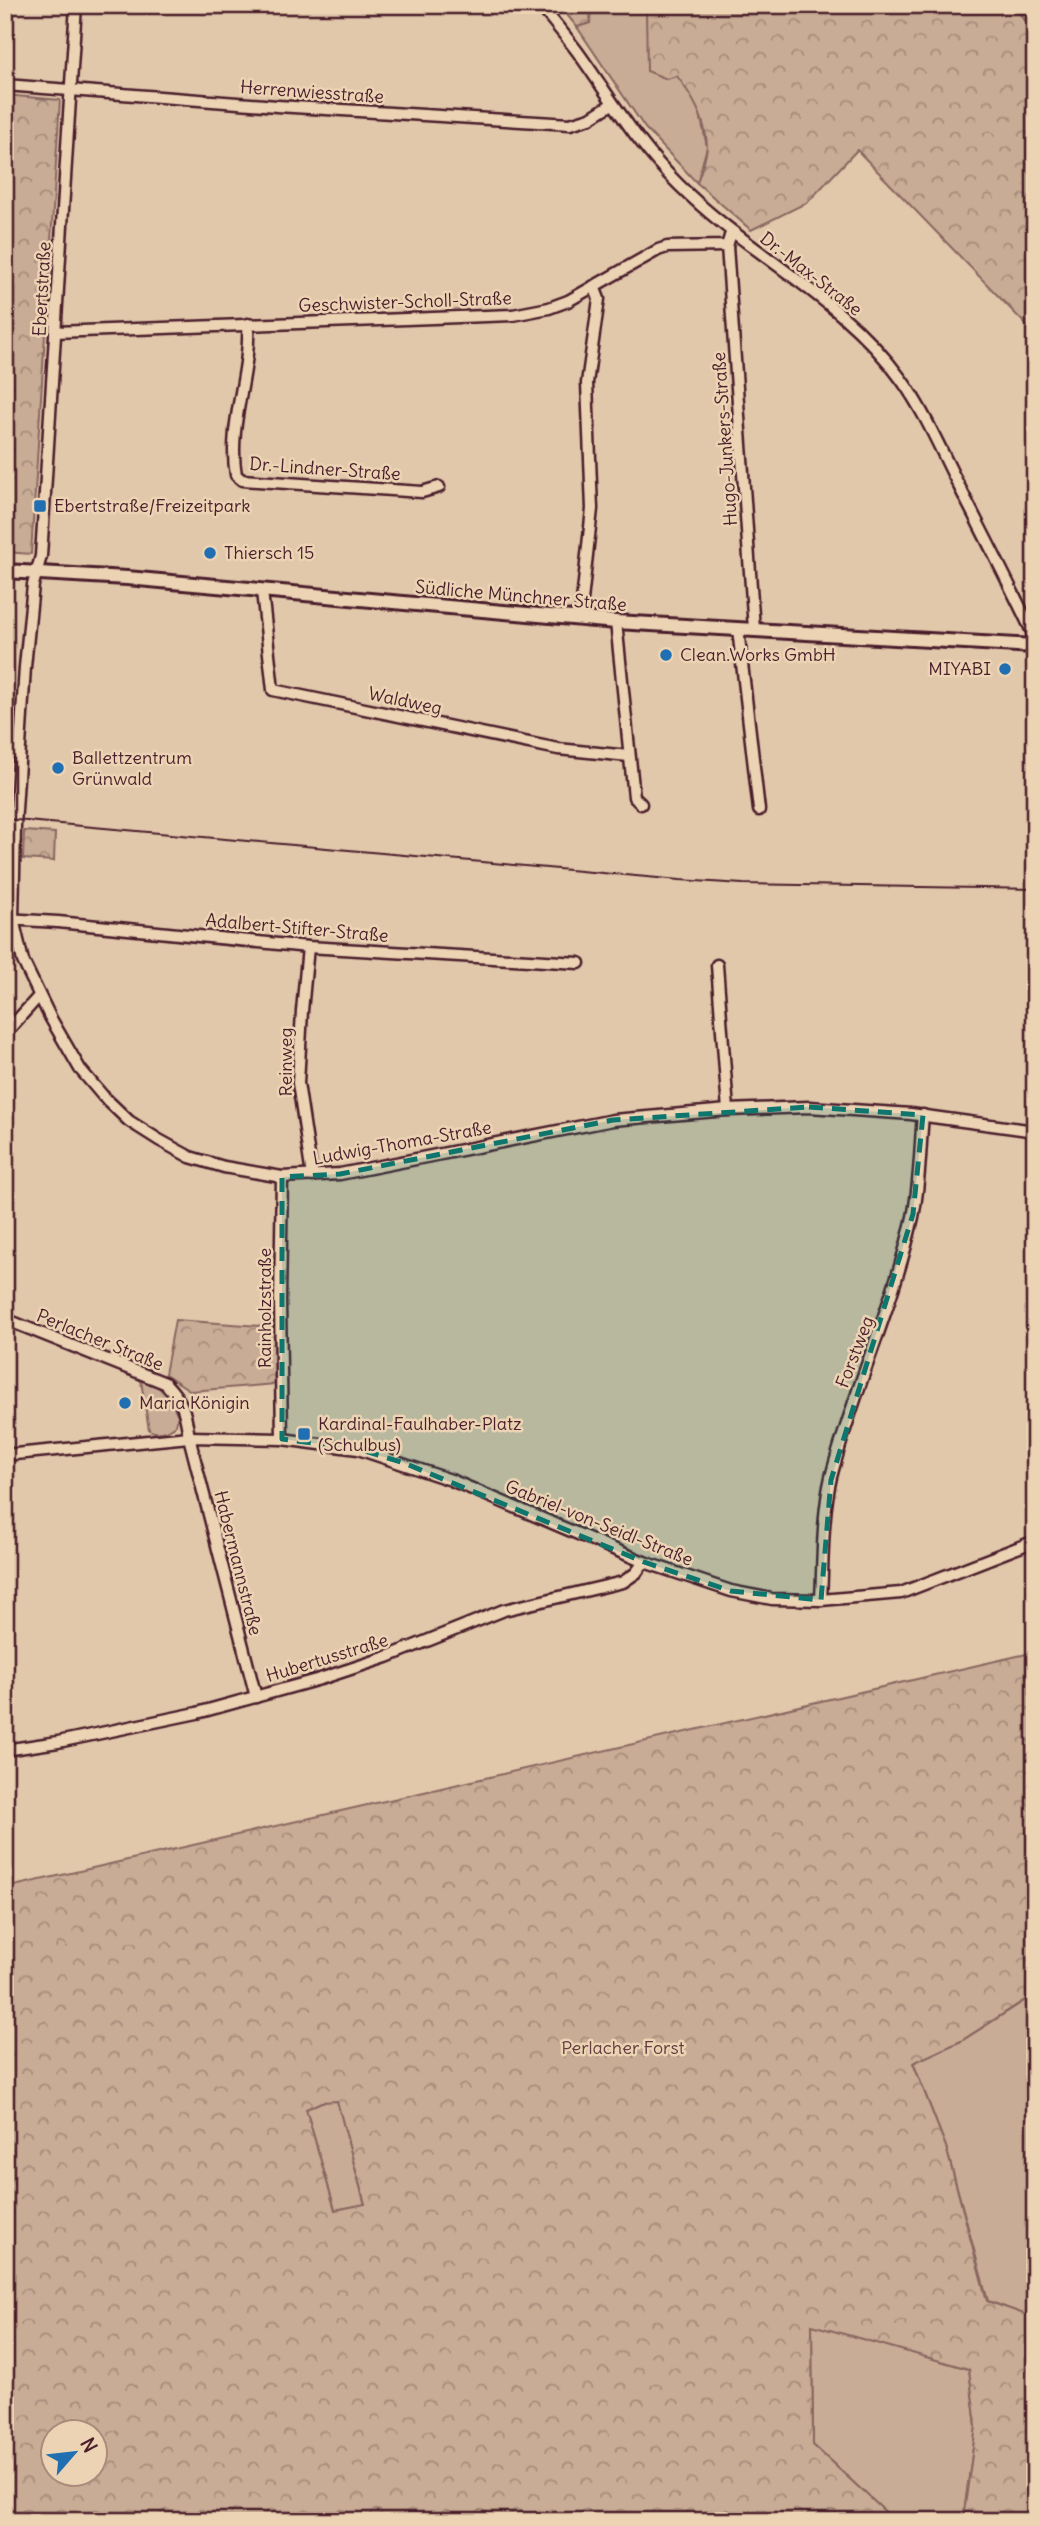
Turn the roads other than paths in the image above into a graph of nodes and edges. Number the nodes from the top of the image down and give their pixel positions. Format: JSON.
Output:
{"nodes":[{"id":1,"x":12,"y":5,"type":"edge"},
{"id":2,"x":76,"y":5,"type":"edge"},
{"id":3,"x":540,"y":5,"type":"edge"},
{"id":4,"x":5,"y":9,"type":"edge"},
{"id":5,"x":5,"y":85,"type":"edge"},
{"id":6,"x":70,"y":92,"type":"junction"},
{"id":7,"x":612,"y":104,"type":"junction"},
{"id":8,"x":731,"y":233,"type":"junction"},
{"id":9,"x":727,"y":246,"type":"junction"},
{"id":10,"x":594,"y":286,"type":"junction"},
{"id":11,"x":247,"y":324,"type":"junction"},
{"id":12,"x":55,"y":332,"type":"junction"},
{"id":13,"x":439,"y":487,"type":"dead end"},
{"id":14,"x":5,"y":571,"type":"edge"},
{"id":15,"x":36,"y":574,"type":"junction"},
{"id":16,"x":262,"y":591,"type":"junction"},
{"id":17,"x":580,"y":619,"type":"junction"},
{"id":18,"x":616,"y":622,"type":"junction"},
{"id":19,"x":738,"y":629,"type":"junction"},
{"id":20,"x":754,"y":629,"type":"junction"},
{"id":21,"x":1035,"y":638,"type":"edge"},
{"id":22,"x":1035,"y":646,"type":"edge"},
{"id":23,"x":5,"y":750,"type":"edge"},
{"id":24,"x":19,"y":751,"type":"junction"},
{"id":25,"x":629,"y":756,"type":"junction"},
{"id":26,"x":642,"y":804,"type":"dead end"},
{"id":27,"x":759,"y":810,"type":"dead end"},
{"id":28,"x":9,"y":919,"type":"edge"},
{"id":29,"x":308,"y":947,"type":"junction"},
{"id":30,"x":579,"y":963,"type":"dead end"},
{"id":31,"x":717,"y":965,"type":"dead end"},
{"id":32,"x":39,"y":996,"type":"junction"},
{"id":33,"x":5,"y":1027,"type":"edge"},
{"id":34,"x":728,"y":1110,"type":"junction"},
{"id":35,"x":923,"y":1115,"type":"junction"},
{"id":36,"x":1035,"y":1131,"type":"edge"},
{"id":37,"x":312,"y":1176,"type":"junction"},
{"id":38,"x":282,"y":1177,"type":"junction"},
{"id":39,"x":5,"y":1319,"type":"edge"},
{"id":40,"x":189,"y":1437,"type":"junction"},
{"id":41,"x":282,"y":1438,"type":"junction"},
{"id":42,"x":5,"y":1455,"type":"edge"},
{"id":43,"x":1035,"y":1541,"type":"edge"},
{"id":44,"x":644,"y":1562,"type":"junction"},
{"id":45,"x":821,"y":1600,"type":"junction"},
{"id":46,"x":256,"y":1697,"type":"junction"},
{"id":47,"x":5,"y":1750,"type":"edge"}],
"edges":[{"from":1,"to":4,"type":"street"},
{"from":2,"to":6,"type":"street","name":"Ebertstraße"},
{"from":3,"to":7,"type":"street","name":"Dr.-Max-Straße"},
{"from":5,"to":6,"type":"street","name":"Herrenwiesstraße"},
{"from":6,"to":7,"type":"street","name":"Herrenwiesstraße"},
{"from":6,"to":12,"type":"street","name":"Ebertstraße"},
{"from":7,"to":8,"type":"street","name":"Dr.-Max-Straße"},
{"from":8,"to":9,"type":"street"},
{"from":8,"to":21,"type":"street","name":"Dr.-Max-Straße"},
{"from":9,"to":10,"type":"street","name":"Geschwister-Scholl-Straße"},
{"from":9,"to":20,"type":"street","name":"Hugo-Junkers-Straße"},
{"from":10,"to":11,"type":"street","name":"Geschwister-Scholl-Straße"},
{"from":10,"to":17,"type":"street"},
{"from":11,"to":12,"type":"street","name":"Geschwister-Scholl-Straße"},
{"from":11,"to":13,"type":"street","name":"Dr.-Lindner-Straße"},
{"from":12,"to":15,"type":"street","name":"Ebertstraße"},
{"from":14,"to":15,"type":"main road","name":"Südliche Münchner Straße"},
{"from":15,"to":16,"type":"main road","name":"Südliche Münchner Straße"},
{"from":15,"to":24,"type":"street","name":"Ludwig-Thoma-Straße"},
{"from":16,"to":17,"type":"main road","name":"Südliche Münchner Straße"},
{"from":16,"to":25,"type":"street","name":"Waldweg"},
{"from":17,"to":18,"type":"main road","name":"Südliche Münchner Straße"},
{"from":18,"to":19,"type":"main road","name":"Südliche Münchner Straße"},
{"from":18,"to":25,"type":"street"},
{"from":19,"to":20,"type":"main road","name":"Südliche Münchner Straße"},
{"from":19,"to":27,"type":"street"},
{"from":20,"to":22,"type":"main road","name":"Südliche Münchner Straße"},
{"from":23,"to":24,"type":"street"},
{"from":24,"to":28,"type":"street","name":"Ludwig-Thoma-Straße"},
{"from":25,"to":26,"type":"street"},
{"from":28,"to":29,"type":"street","name":"Adalbert-Stifter-Straße"},
{"from":28,"to":32,"type":"street","name":"Ludwig-Thoma-Straße"},
{"from":29,"to":30,"type":"street","name":"Adalbert-Stifter-Straße"},
{"from":29,"to":37,"type":"street","name":"Reinweg"},
{"from":31,"to":34,"type":"street"},
{"from":32,"to":33,"type":"street"},
{"from":32,"to":38,"type":"street","name":"Ludwig-Thoma-Straße"},
{"from":34,"to":35,"type":"street","name":"Ludwig-Thoma-Straße"},
{"from":34,"to":37,"type":"street","name":"Ludwig-Thoma-Straße"},
{"from":35,"to":36,"type":"street","name":"Ludwig-Thoma-Straße"},
{"from":35,"to":45,"type":"street","name":"Forstweg"},
{"from":37,"to":38,"type":"street","name":"Ludwig-Thoma-Straße"},
{"from":38,"to":41,"type":"street","name":"Rainholzstraße"},
{"from":39,"to":40,"type":"street","name":"Perlacher Straße"},
{"from":40,"to":41,"type":"street","name":"Gabriel-von-Seidl-Straße"},
{"from":40,"to":42,"type":"street","name":"Gabriel-von-Seidl-Straße"},
{"from":40,"to":46,"type":"street","name":"Habermannstraße"},
{"from":41,"to":44,"type":"street","name":"Gabriel-von-Seidl-Straße"},
{"from":43,"to":45,"type":"street","name":"Gabriel-von-Seidl-Straße"},
{"from":44,"to":45,"type":"street","name":"Gabriel-von-Seidl-Straße"},
{"from":44,"to":46,"type":"street","name":"Hubertusstraße"},
{"from":46,"to":47,"type":"street","name":"Hubertusstraße"}]}
